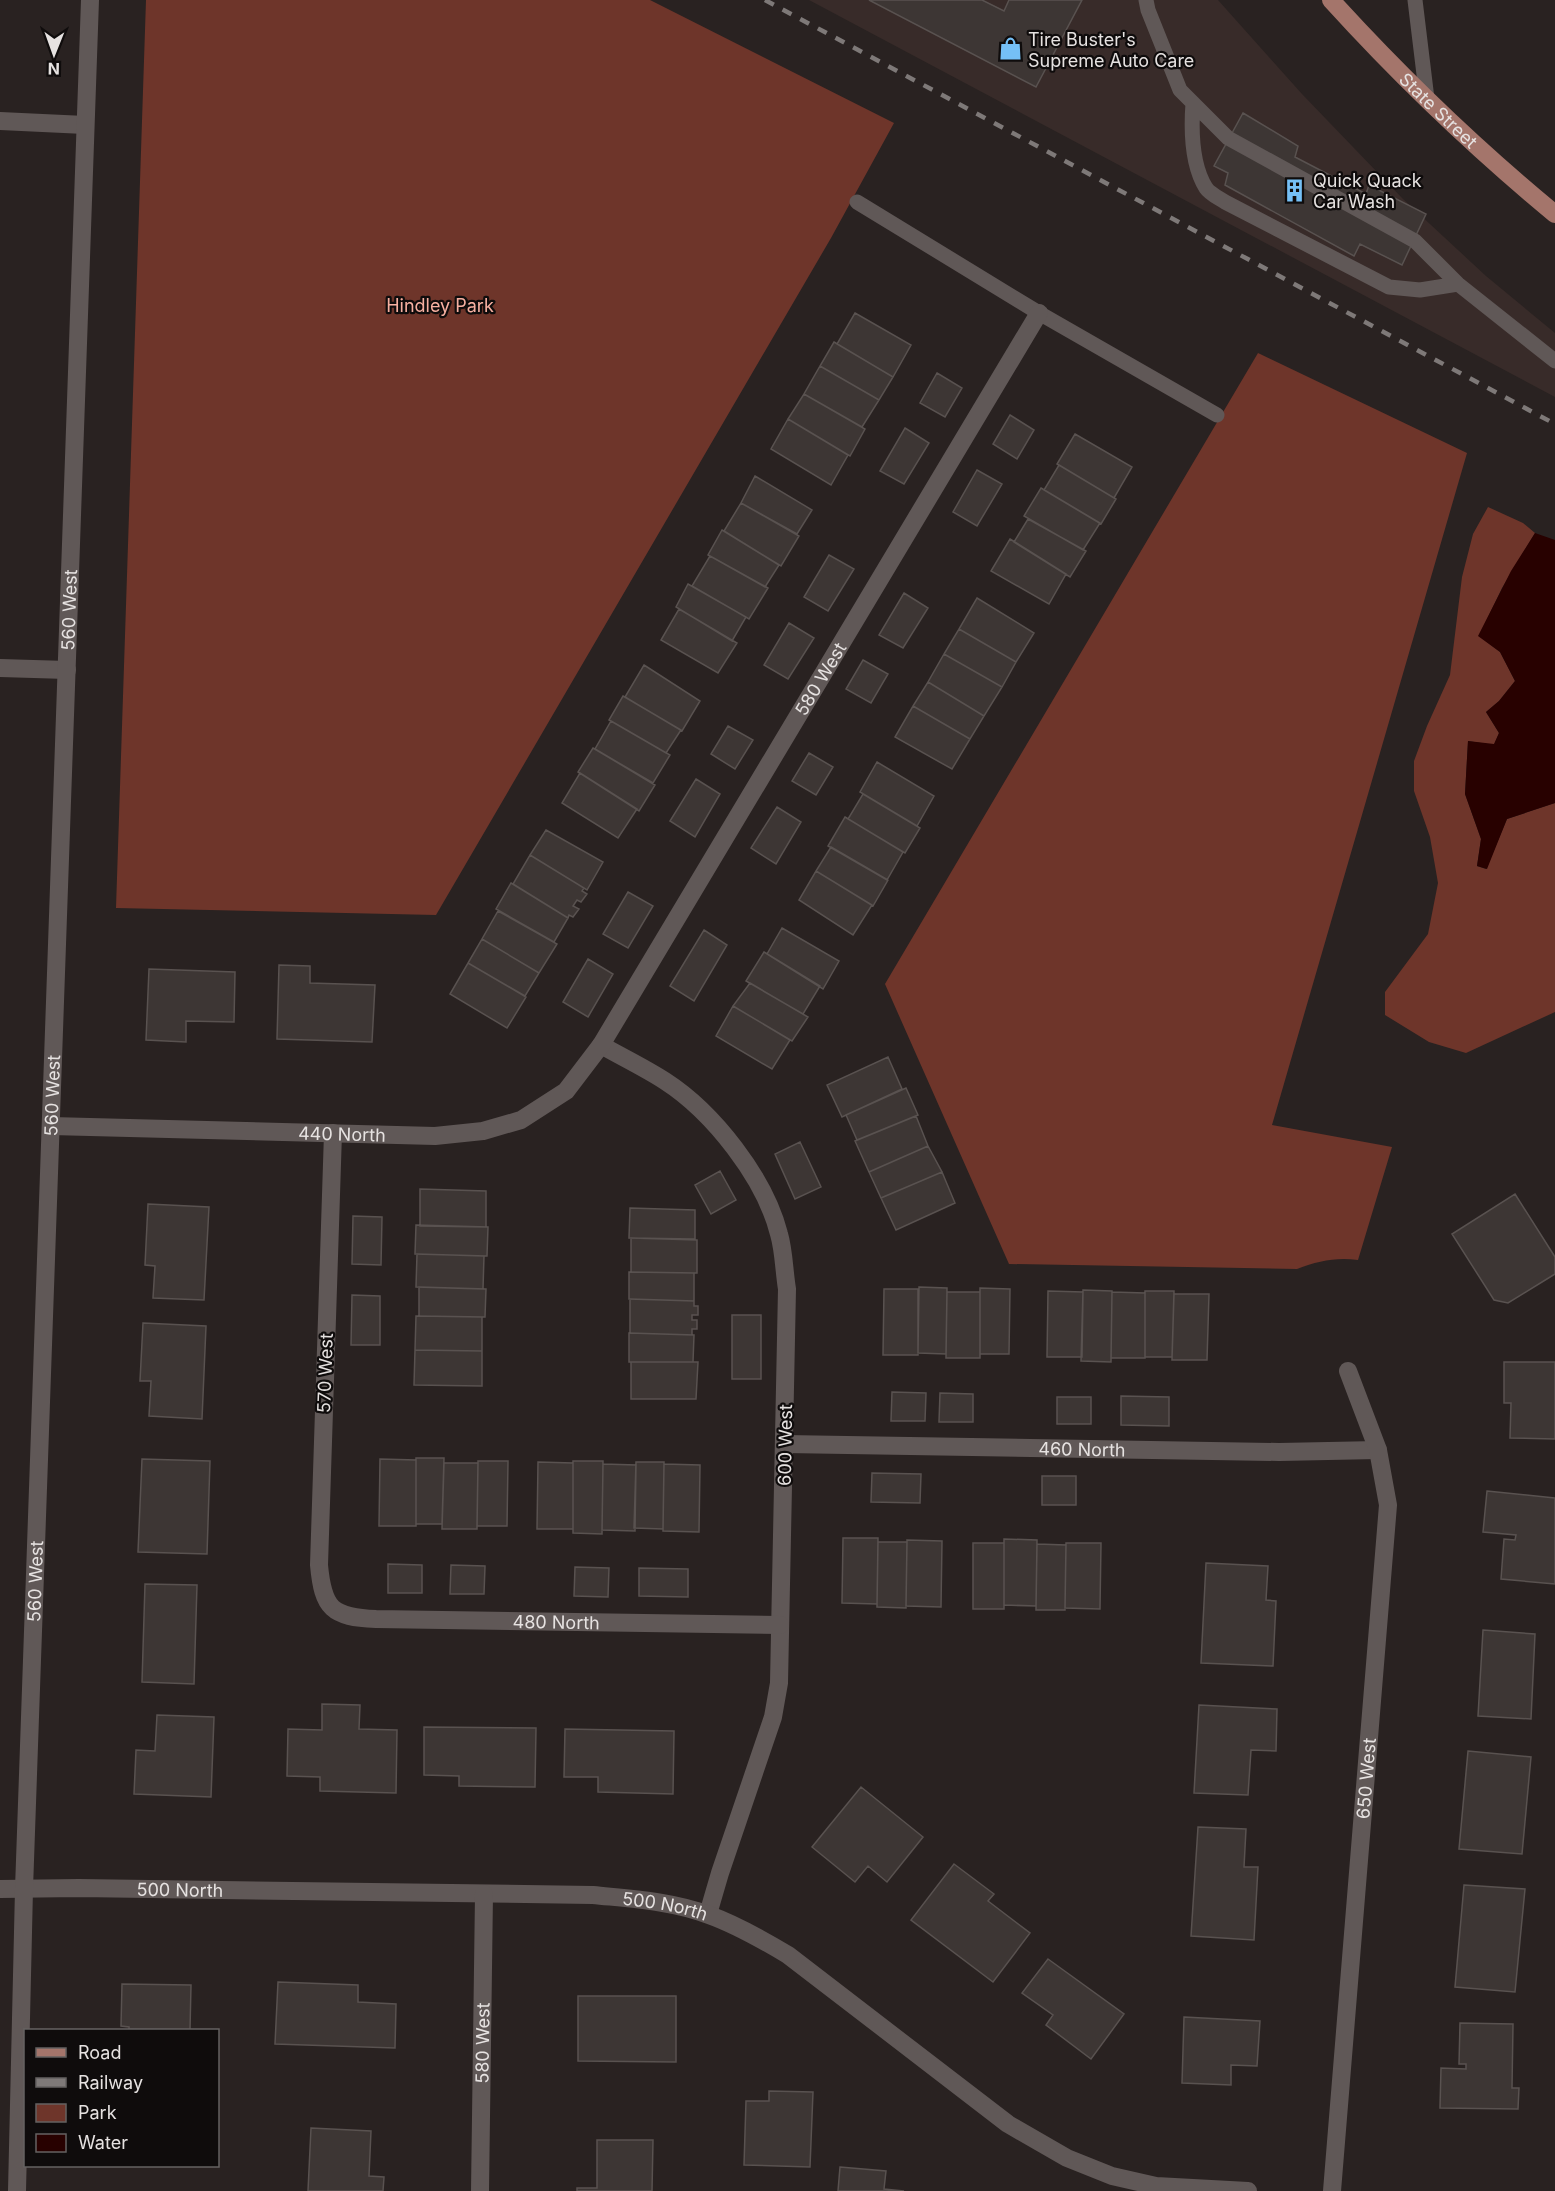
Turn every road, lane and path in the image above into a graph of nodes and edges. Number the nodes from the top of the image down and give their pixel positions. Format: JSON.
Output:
{"nodes":[{"id":1,"x":90,"y":0,"type":"edge"},
{"id":2,"x":1146,"y":0,"type":"edge"},
{"id":3,"x":1331,"y":0,"type":"edge"},
{"id":4,"x":1416,"y":0,"type":"edge"},
{"id":5,"x":1427,"y":99,"type":"junction"},
{"id":6,"x":1193,"y":103,"type":"junction"},
{"id":7,"x":0,"y":121,"type":"edge"},
{"id":8,"x":86,"y":125,"type":"junction"},
{"id":9,"x":857,"y":202,"type":"dead end"},
{"id":10,"x":1555,"y":214,"type":"edge"},
{"id":11,"x":1458,"y":284,"type":"junction"},
{"id":12,"x":1040,"y":313,"type":"junction"},
{"id":13,"x":1555,"y":361,"type":"edge"},
{"id":14,"x":1216,"y":416,"type":"dead end"},
{"id":15,"x":0,"y":668,"type":"edge"},
{"id":16,"x":67,"y":670,"type":"junction"},
{"id":17,"x":601,"y":1045,"type":"junction"},
{"id":18,"x":51,"y":1126,"type":"junction"},
{"id":19,"x":333,"y":1133,"type":"junction"},
{"id":20,"x":1348,"y":1371,"type":"dead end"},
{"id":21,"x":785,"y":1444,"type":"junction"},
{"id":22,"x":1378,"y":1450,"type":"junction"},
{"id":23,"x":333,"y":1609,"type":"joint"},
{"id":24,"x":780,"y":1624,"type":"junction"},
{"id":25,"x":0,"y":1889,"type":"edge"},
{"id":26,"x":24,"y":1889,"type":"junction"},
{"id":27,"x":484,"y":1894,"type":"junction"},
{"id":28,"x":708,"y":1914,"type":"junction"},
{"id":29,"x":17,"y":2191,"type":"edge"},
{"id":30,"x":480,"y":2191,"type":"edge"},
{"id":31,"x":1248,"y":2191,"type":"edge"},
{"id":32,"x":1332,"y":2191,"type":"edge"}],
"edges":[{"from":1,"to":8,"type":"street","name":"560 West"},
{"from":2,"to":6,"type":"lane"},
{"from":3,"to":5,"type":"main road","name":"State Street"},
{"from":4,"to":5,"type":"lane"},
{"from":5,"to":10,"type":"main road","name":"State Street"},
{"from":6,"to":11,"type":"lane"},
{"from":6,"to":11,"type":"lane"},
{"from":7,"to":8,"type":"street"},
{"from":8,"to":16,"type":"street","name":"560 West"},
{"from":9,"to":12,"type":"lane"},
{"from":11,"to":13,"type":"lane"},
{"from":12,"to":14,"type":"lane"},
{"from":12,"to":17,"type":"street","name":"580 West"},
{"from":15,"to":16,"type":"street"},
{"from":16,"to":18,"type":"street","name":"560 West"},
{"from":17,"to":19,"type":"street","name":"440 North"},
{"from":17,"to":21,"type":"street","name":"600 West"},
{"from":18,"to":19,"type":"street","name":"440 North"},
{"from":18,"to":26,"type":"street","name":"560 West"},
{"from":19,"to":23,"type":"street","name":"570 West"},
{"from":20,"to":22,"type":"street","name":"650 West"},
{"from":21,"to":22,"type":"street","name":"460 North"},
{"from":21,"to":24,"type":"street","name":"600 West"},
{"from":22,"to":32,"type":"street","name":"650 West"},
{"from":23,"to":24,"type":"street","name":"480 North"},
{"from":24,"to":28,"type":"street","name":"600 West"},
{"from":25,"to":26,"type":"street","name":"500 North"},
{"from":26,"to":27,"type":"street","name":"500 North"},
{"from":26,"to":29,"type":"street","name":"560 West"},
{"from":27,"to":28,"type":"street","name":"500 North"},
{"from":27,"to":30,"type":"street","name":"580 West"},
{"from":28,"to":31,"type":"street","name":"500 North"}]}
